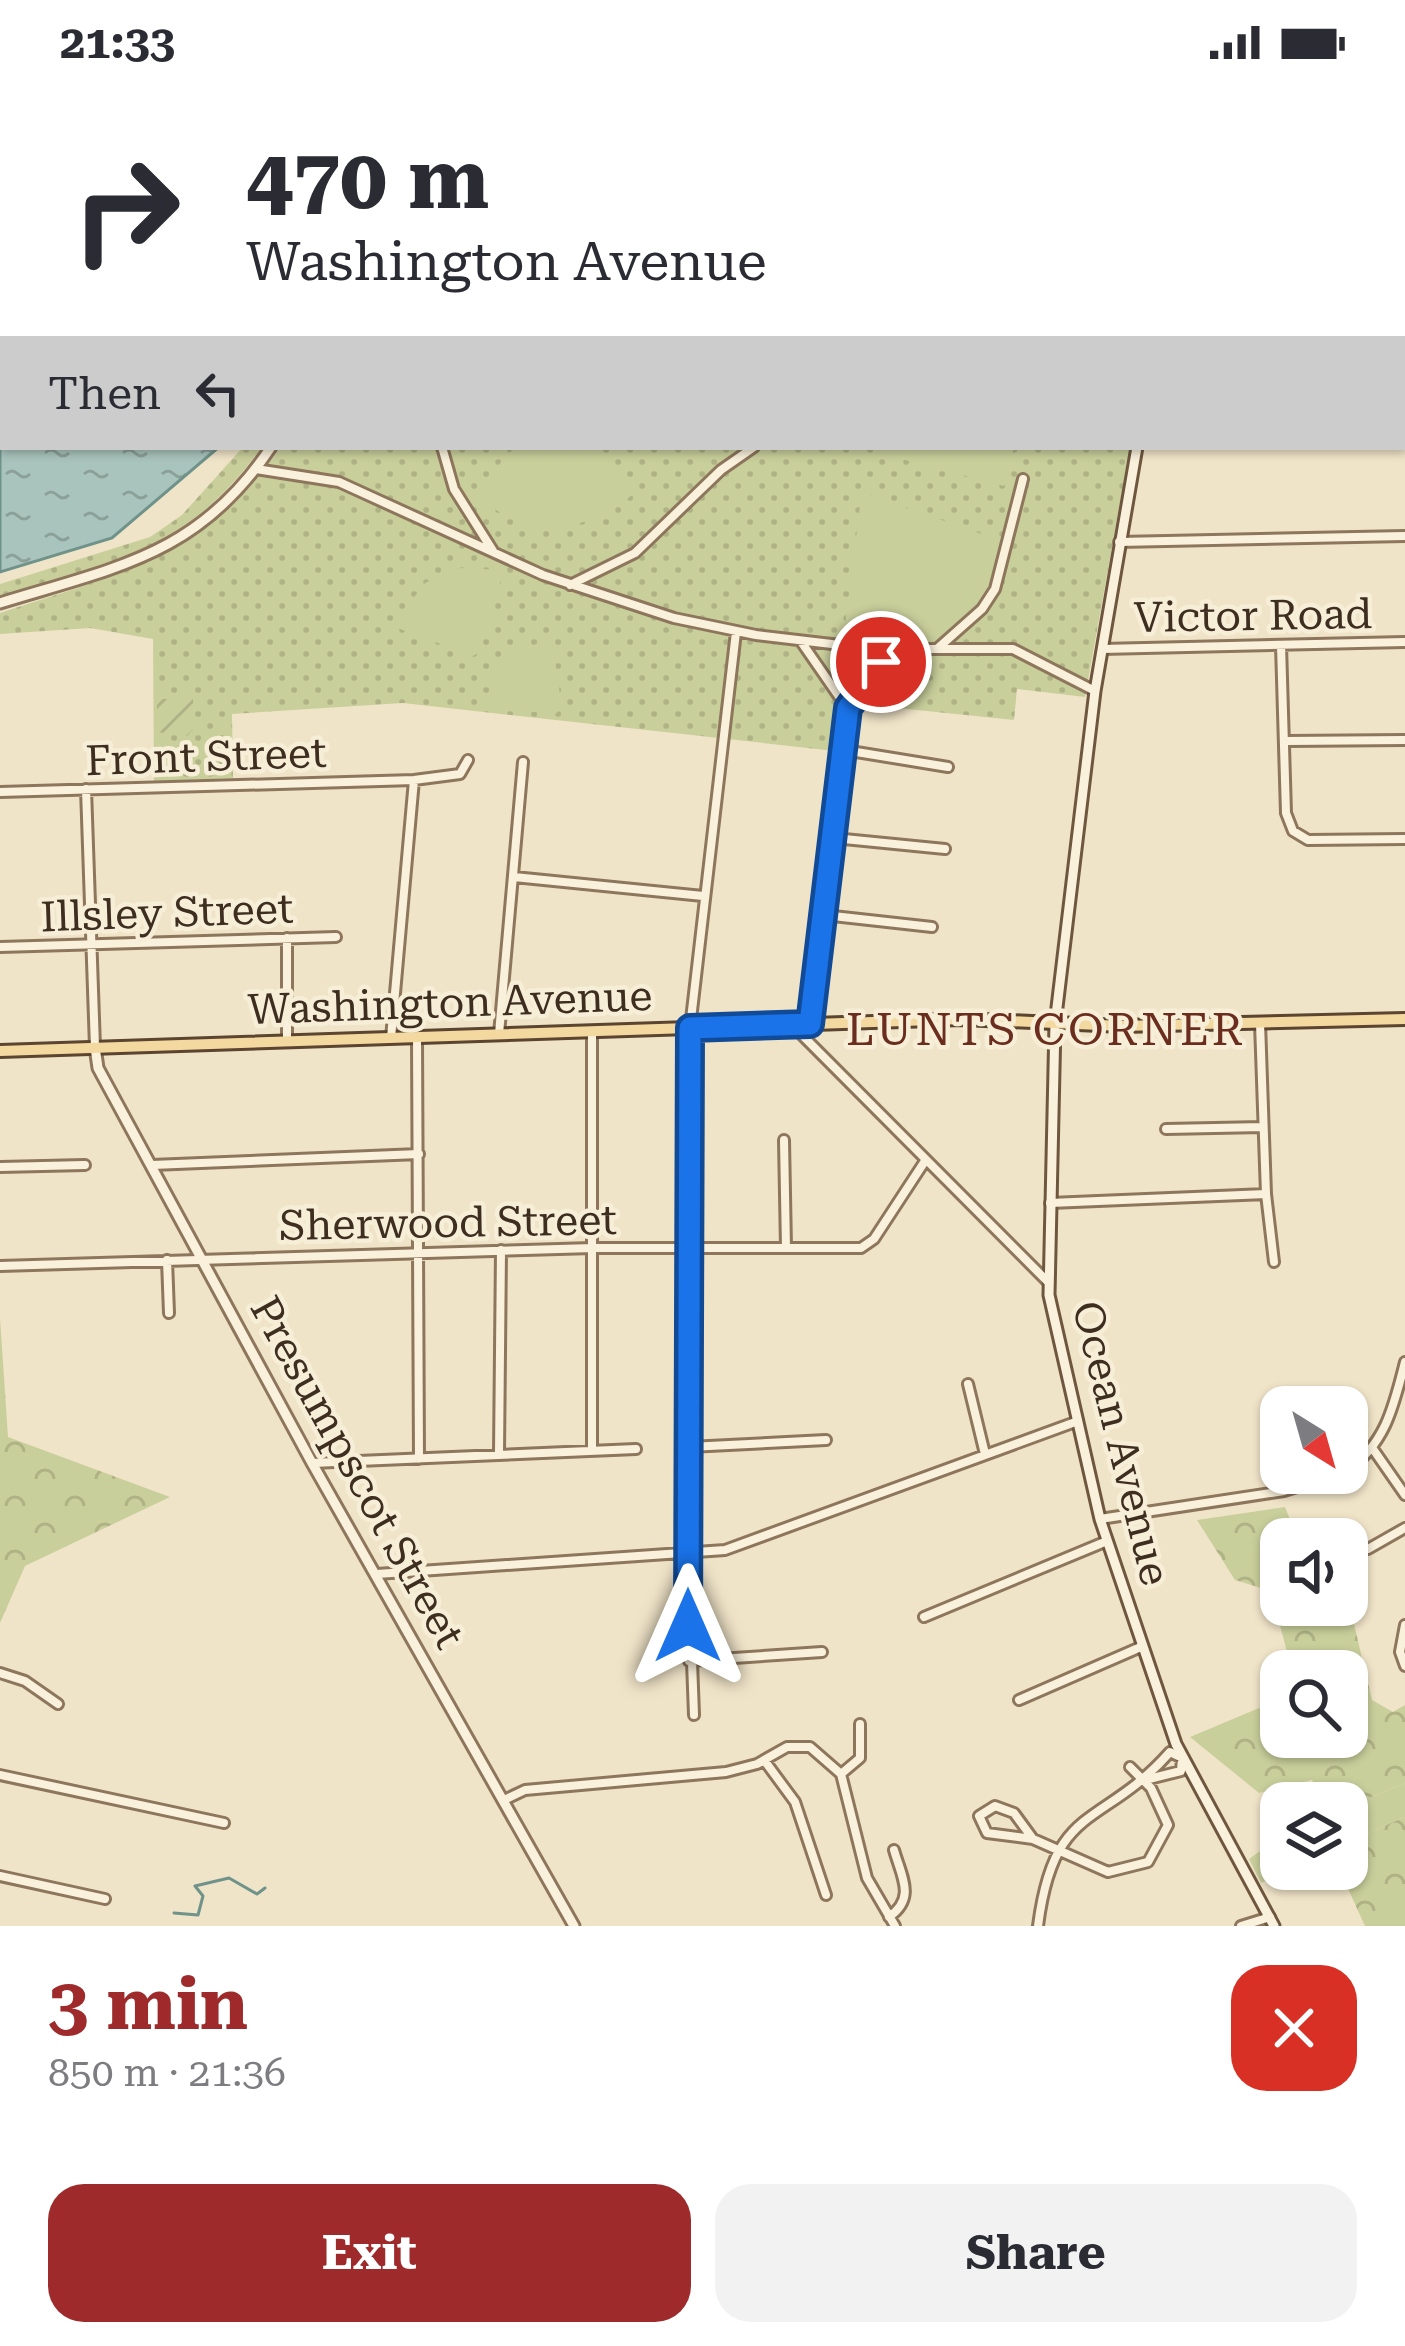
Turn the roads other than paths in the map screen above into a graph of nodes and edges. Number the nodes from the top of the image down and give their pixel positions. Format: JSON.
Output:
{"nodes":[{"id":1,"x":269,"y":450,"type":"edge"},
{"id":2,"x":443,"y":450,"type":"edge"},
{"id":3,"x":750,"y":450,"type":"edge"},
{"id":4,"x":1136,"y":450,"type":"edge"},
{"id":5,"x":256,"y":469,"type":"junction"},
{"id":6,"x":1023,"y":479,"type":"dead end"},
{"id":7,"x":1405,"y":536,"type":"edge"},
{"id":8,"x":1119,"y":542,"type":"junction"},
{"id":9,"x":494,"y":552,"type":"junction"},
{"id":10,"x":570,"y":585,"type":"junction"},
{"id":11,"x":0,"y":603,"type":"edge"},
{"id":12,"x":736,"y":632,"type":"junction"},
{"id":13,"x":801,"y":641,"type":"junction"},
{"id":14,"x":1405,"y":642,"type":"edge"},
{"id":15,"x":1281,"y":645,"type":"junction"},
{"id":16,"x":1102,"y":649,"type":"junction"},
{"id":17,"x":937,"y":650,"type":"junction"},
{"id":18,"x":892,"y":651,"type":"junction"},
{"id":19,"x":1095,"y":691,"type":"junction"},
{"id":20,"x":848,"y":708,"type":"junction"},
{"id":21,"x":1405,"y":740,"type":"edge"},
{"id":22,"x":1286,"y":741,"type":"junction"},
{"id":23,"x":844,"y":751,"type":"junction"},
{"id":24,"x":468,"y":760,"type":"dead end"},
{"id":25,"x":523,"y":762,"type":"dead end"},
{"id":26,"x":948,"y":767,"type":"dead end"},
{"id":27,"x":414,"y":780,"type":"junction"},
{"id":28,"x":86,"y":789,"type":"junction"},
{"id":29,"x":0,"y":792,"type":"edge"},
{"id":30,"x":835,"y":838,"type":"junction"},
{"id":31,"x":1405,"y":839,"type":"edge"},
{"id":32,"x":945,"y":849,"type":"dead end"},
{"id":33,"x":514,"y":877,"type":"junction"},
{"id":34,"x":703,"y":896,"type":"junction"},
{"id":35,"x":824,"y":916,"type":"junction"},
{"id":36,"x":932,"y":927,"type":"dead end"},
{"id":37,"x":336,"y":937,"type":"dead end"},
{"id":38,"x":287,"y":938,"type":"junction"},
{"id":39,"x":90,"y":945,"type":"junction"},
{"id":40,"x":0,"y":947,"type":"edge"},
{"id":41,"x":1405,"y":1019,"type":"edge"},
{"id":42,"x":1260,"y":1023,"type":"junction"},
{"id":43,"x":810,"y":1024,"type":"junction"},
{"id":44,"x":1055,"y":1024,"type":"junction"},
{"id":45,"x":792,"y":1025,"type":"junction"},
{"id":46,"x":690,"y":1028,"type":"junction"},
{"id":47,"x":592,"y":1030,"type":"junction"},
{"id":48,"x":499,"y":1034,"type":"junction"},
{"id":49,"x":418,"y":1036,"type":"junction"},
{"id":50,"x":391,"y":1038,"type":"junction"},
{"id":51,"x":287,"y":1040,"type":"junction"},
{"id":52,"x":95,"y":1047,"type":"junction"},
{"id":53,"x":0,"y":1051,"type":"edge"},
{"id":54,"x":1263,"y":1127,"type":"junction"},
{"id":55,"x":1166,"y":1130,"type":"dead end"},
{"id":56,"x":784,"y":1140,"type":"dead end"},
{"id":57,"x":419,"y":1154,"type":"junction"},
{"id":58,"x":925,"y":1161,"type":"junction"},
{"id":59,"x":85,"y":1165,"type":"dead end"},
{"id":60,"x":152,"y":1165,"type":"junction"},
{"id":61,"x":0,"y":1167,"type":"edge"},
{"id":62,"x":1266,"y":1194,"type":"junction"},
{"id":63,"x":1050,"y":1203,"type":"junction"},
{"id":64,"x":592,"y":1248,"type":"junction"},
{"id":65,"x":786,"y":1248,"type":"junction"},
{"id":66,"x":689,"y":1249,"type":"junction"},
{"id":67,"x":501,"y":1250,"type":"junction"},
{"id":68,"x":417,"y":1252,"type":"junction"},
{"id":69,"x":203,"y":1258,"type":"junction"},
{"id":70,"x":167,"y":1260,"type":"junction"},
{"id":71,"x":1274,"y":1262,"type":"dead end"},
{"id":72,"x":0,"y":1266,"type":"edge"},
{"id":73,"x":1049,"y":1284,"type":"junction"},
{"id":74,"x":169,"y":1312,"type":"dead end"},
{"id":75,"x":1405,"y":1362,"type":"edge"},
{"id":76,"x":968,"y":1384,"type":"dead end"},
{"id":77,"x":1078,"y":1421,"type":"junction"},
{"id":78,"x":826,"y":1440,"type":"dead end"},
{"id":79,"x":689,"y":1447,"type":"junction"},
{"id":80,"x":636,"y":1448,"type":"dead end"},
{"id":81,"x":1373,"y":1449,"type":"junction"},
{"id":82,"x":592,"y":1450,"type":"junction"},
{"id":83,"x":1368,"y":1453,"type":"edge"},
{"id":84,"x":499,"y":1454,"type":"junction"},
{"id":85,"x":986,"y":1454,"type":"junction"},
{"id":86,"x":419,"y":1459,"type":"junction"},
{"id":87,"x":312,"y":1462,"type":"junction"},
{"id":88,"x":1264,"y":1494,"type":"edge"},
{"id":89,"x":1405,"y":1495,"type":"edge"},
{"id":90,"x":1100,"y":1519,"type":"junction"},
{"id":91,"x":1405,"y":1528,"type":"edge"},
{"id":92,"x":1107,"y":1541,"type":"junction"},
{"id":93,"x":1368,"y":1549,"type":"edge"},
{"id":94,"x":688,"y":1554,"type":"junction"},
{"id":95,"x":377,"y":1574,"type":"junction"},
{"id":96,"x":924,"y":1617,"type":"dead end"},
{"id":97,"x":1405,"y":1624,"type":"edge"},
{"id":98,"x":1143,"y":1646,"type":"junction"},
{"id":99,"x":822,"y":1652,"type":"dead end"},
{"id":100,"x":689,"y":1661,"type":"junction"},
{"id":101,"x":1405,"y":1666,"type":"edge"},
{"id":102,"x":3,"y":1674,"type":"edge"},
{"id":103,"x":1018,"y":1700,"type":"dead end"},
{"id":104,"x":58,"y":1704,"type":"dead end"},
{"id":105,"x":694,"y":1714,"type":"dead end"},
{"id":106,"x":860,"y":1724,"type":"dead end"},
{"id":107,"x":1182,"y":1758,"type":"junction"},
{"id":108,"x":764,"y":1760,"type":"junction"},
{"id":109,"x":1130,"y":1767,"type":"dead end"},
{"id":110,"x":842,"y":1774,"type":"junction"},
{"id":111,"x":0,"y":1775,"type":"edge"},
{"id":112,"x":1145,"y":1780,"type":"junction"},
{"id":113,"x":504,"y":1800,"type":"junction"},
{"id":114,"x":224,"y":1823,"type":"dead end"},
{"id":115,"x":1033,"y":1839,"type":"junction"},
{"id":116,"x":1057,"y":1849,"type":"junction"},
{"id":117,"x":894,"y":1850,"type":"dead end"},
{"id":118,"x":0,"y":1876,"type":"edge"},
{"id":119,"x":826,"y":1894,"type":"dead end"},
{"id":120,"x":105,"y":1899,"type":"dead end"},
{"id":121,"x":892,"y":1922,"type":"edge"},
{"id":122,"x":1272,"y":1922,"type":"edge"},
{"id":123,"x":574,"y":1926,"type":"edge"},
{"id":124,"x":1038,"y":1926,"type":"edge"},
{"id":125,"x":1241,"y":1926,"type":"edge"}],
"edges":[{"from":1,"to":5,"type":"main road"},
{"from":2,"to":9,"type":"street"},
{"from":3,"to":10,"type":"street"},
{"from":4,"to":8,"type":"main road","name":"Ocean Avenue"},
{"from":5,"to":9,"type":"street"},
{"from":5,"to":11,"type":"main road"},
{"from":6,"to":17,"type":"street"},
{"from":7,"to":8,"type":"street"},
{"from":8,"to":16,"type":"main road","name":"Ocean Avenue"},
{"from":9,"to":10,"type":"street"},
{"from":10,"to":12,"type":"street"},
{"from":12,"to":13,"type":"street"},
{"from":12,"to":34,"type":"street"},
{"from":13,"to":18,"type":"street"},
{"from":13,"to":20,"type":"street"},
{"from":14,"to":15,"type":"street","name":"Victor Road"},
{"from":15,"to":16,"type":"street","name":"Victor Road"},
{"from":15,"to":22,"type":"street"},
{"from":16,"to":19,"type":"main road","name":"Ocean Avenue"},
{"from":17,"to":18,"type":"street"},
{"from":17,"to":19,"type":"street"},
{"from":18,"to":20,"type":"street"},
{"from":19,"to":44,"type":"main road","name":"Ocean Avenue"},
{"from":20,"to":23,"type":"street"},
{"from":21,"to":22,"type":"street"},
{"from":22,"to":31,"type":"street"},
{"from":23,"to":26,"type":"street"},
{"from":23,"to":30,"type":"street"},
{"from":24,"to":27,"type":"street","name":"Front Street"},
{"from":25,"to":33,"type":"street"},
{"from":27,"to":28,"type":"street","name":"Front Street"},
{"from":27,"to":50,"type":"street"},
{"from":28,"to":29,"type":"street","name":"Front Street"},
{"from":28,"to":39,"type":"street"},
{"from":30,"to":32,"type":"street"},
{"from":30,"to":35,"type":"street"},
{"from":33,"to":34,"type":"street"},
{"from":33,"to":48,"type":"street"},
{"from":34,"to":46,"type":"street"},
{"from":35,"to":36,"type":"street"},
{"from":35,"to":43,"type":"street"},
{"from":37,"to":38,"type":"street","name":"Illsley Street"},
{"from":38,"to":39,"type":"street","name":"Illsley Street"},
{"from":38,"to":51,"type":"street"},
{"from":39,"to":40,"type":"street","name":"Illsley Street"},
{"from":39,"to":52,"type":"street"},
{"from":41,"to":42,"type":"main road","name":"Washington Avenue"},
{"from":42,"to":44,"type":"main road","name":"Washington Avenue"},
{"from":42,"to":54,"type":"street"},
{"from":43,"to":44,"type":"main road","name":"Washington Avenue"},
{"from":43,"to":45,"type":"main road","name":"Washington Avenue"},
{"from":44,"to":63,"type":"main road","name":"Ocean Avenue"},
{"from":45,"to":46,"type":"main road","name":"Washington Avenue"},
{"from":45,"to":58,"type":"street"},
{"from":46,"to":47,"type":"main road","name":"Washington Avenue"},
{"from":46,"to":66,"type":"street"},
{"from":47,"to":48,"type":"main road","name":"Washington Avenue"},
{"from":47,"to":64,"type":"street"},
{"from":48,"to":49,"type":"main road","name":"Washington Avenue"},
{"from":49,"to":50,"type":"main road","name":"Washington Avenue"},
{"from":49,"to":57,"type":"street"},
{"from":50,"to":51,"type":"main road","name":"Washington Avenue"},
{"from":51,"to":52,"type":"main road","name":"Washington Avenue"},
{"from":52,"to":53,"type":"main road","name":"Washington Avenue"},
{"from":52,"to":60,"type":"main road","name":"Presumpscot Street"},
{"from":54,"to":55,"type":"street"},
{"from":54,"to":62,"type":"street"},
{"from":56,"to":65,"type":"street"},
{"from":57,"to":60,"type":"street"},
{"from":57,"to":68,"type":"street"},
{"from":58,"to":65,"type":"street","name":"Sherwood Street"},
{"from":58,"to":73,"type":"street"},
{"from":59,"to":61,"type":"street"},
{"from":60,"to":69,"type":"main road","name":"Presumpscot Street"},
{"from":62,"to":63,"type":"street"},
{"from":62,"to":71,"type":"street"},
{"from":63,"to":73,"type":"main road","name":"Ocean Avenue"},
{"from":64,"to":66,"type":"street","name":"Sherwood Street"},
{"from":64,"to":67,"type":"street","name":"Sherwood Street"},
{"from":64,"to":82,"type":"street"},
{"from":65,"to":66,"type":"street","name":"Sherwood Street"},
{"from":66,"to":79,"type":"street"},
{"from":67,"to":68,"type":"street","name":"Sherwood Street"},
{"from":67,"to":84,"type":"street"},
{"from":68,"to":69,"type":"street","name":"Sherwood Street"},
{"from":68,"to":86,"type":"street"},
{"from":69,"to":70,"type":"street","name":"Sherwood Street"},
{"from":69,"to":87,"type":"main road","name":"Presumpscot Street"},
{"from":70,"to":72,"type":"street","name":"Sherwood Street"},
{"from":70,"to":74,"type":"street"},
{"from":73,"to":77,"type":"main road","name":"Ocean Avenue"},
{"from":75,"to":81,"type":"street"},
{"from":76,"to":85,"type":"street"},
{"from":77,"to":85,"type":"street"},
{"from":77,"to":90,"type":"main road","name":"Ocean Avenue"},
{"from":78,"to":79,"type":"street"},
{"from":79,"to":94,"type":"street"},
{"from":80,"to":82,"type":"street"},
{"from":81,"to":83,"type":"street"},
{"from":81,"to":89,"type":"street"},
{"from":82,"to":84,"type":"street"},
{"from":84,"to":86,"type":"street"},
{"from":85,"to":94,"type":"street"},
{"from":86,"to":87,"type":"street"},
{"from":87,"to":95,"type":"main road","name":"Presumpscot Street"},
{"from":88,"to":90,"type":"street"},
{"from":90,"to":92,"type":"main road","name":"Ocean Avenue"},
{"from":91,"to":93,"type":"street"},
{"from":92,"to":96,"type":"street"},
{"from":92,"to":98,"type":"main road","name":"Ocean Avenue"},
{"from":94,"to":95,"type":"street"},
{"from":94,"to":100,"type":"street"},
{"from":95,"to":113,"type":"main road","name":"Presumpscot Street"},
{"from":97,"to":101,"type":"street"},
{"from":98,"to":103,"type":"street"},
{"from":98,"to":107,"type":"main road","name":"Ocean Avenue"},
{"from":99,"to":100,"type":"street"},
{"from":100,"to":105,"type":"street"},
{"from":102,"to":104,"type":"street"},
{"from":106,"to":110,"type":"street"},
{"from":107,"to":112,"type":"street"},
{"from":107,"to":122,"type":"main road","name":"Ocean Avenue"},
{"from":108,"to":110,"type":"street"},
{"from":108,"to":113,"type":"street"},
{"from":108,"to":119,"type":"street"},
{"from":109,"to":112,"type":"street"},
{"from":110,"to":121,"type":"street"},
{"from":111,"to":114,"type":"street"},
{"from":112,"to":116,"type":"street"},
{"from":112,"to":116,"type":"street"},
{"from":113,"to":123,"type":"main road","name":"Presumpscot Street"},
{"from":115,"to":115,"type":"street"},
{"from":115,"to":116,"type":"street"},
{"from":116,"to":124,"type":"street"},
{"from":117,"to":121,"type":"street"},
{"from":118,"to":120,"type":"street"},
{"from":122,"to":125,"type":"street"}]}
